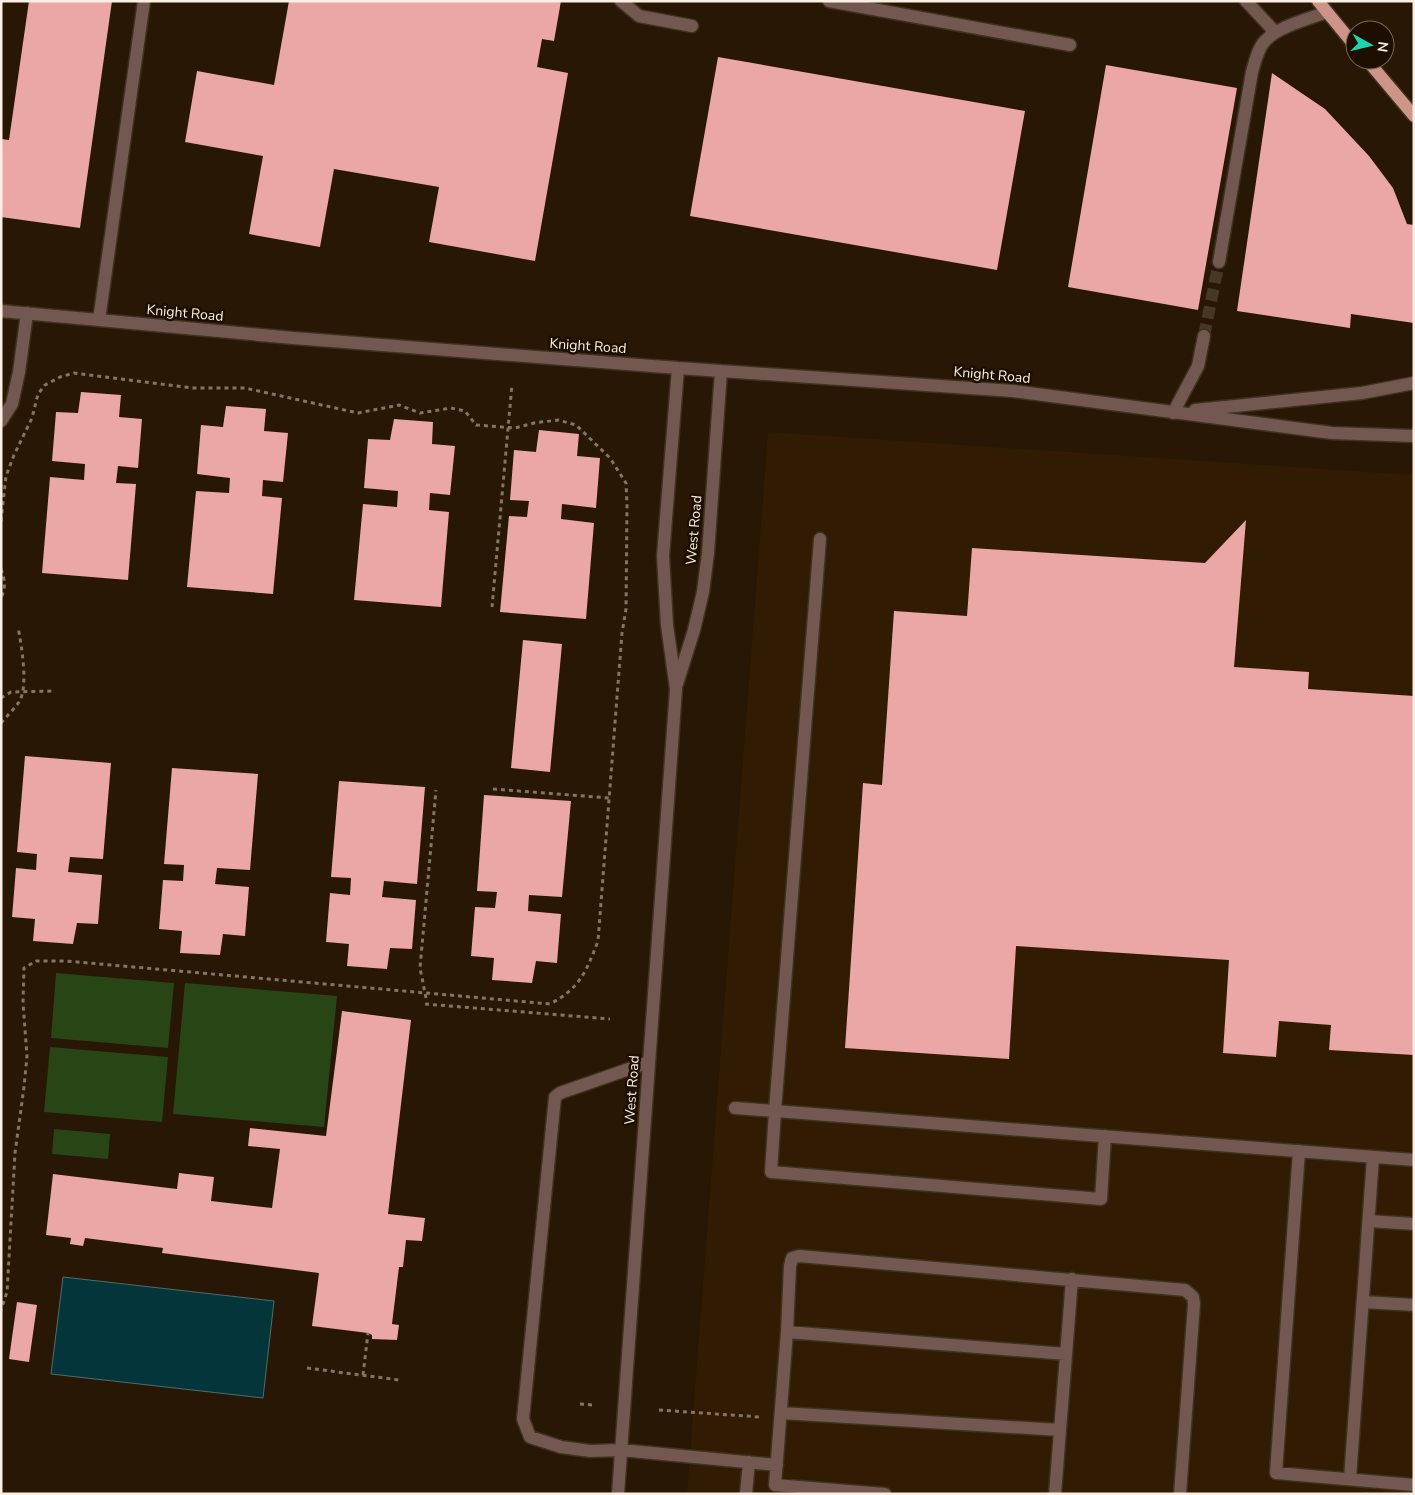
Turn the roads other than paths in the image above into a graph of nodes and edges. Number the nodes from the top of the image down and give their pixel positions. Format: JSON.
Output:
{"nodes":[{"id":1,"x":144,"y":1,"type":"edge"},
{"id":2,"x":829,"y":1,"type":"edge"},
{"id":3,"x":1246,"y":1,"type":"edge"},
{"id":4,"x":1318,"y":1,"type":"edge"},
{"id":5,"x":626,"y":3,"type":"edge"},
{"id":6,"x":1327,"y":12,"type":"junction"},
{"id":7,"x":692,"y":26,"type":"dead end"},
{"id":8,"x":1275,"y":32,"type":"junction"},
{"id":9,"x":1345,"y":34,"type":"edge"},
{"id":10,"x":1070,"y":45,"type":"dead end"},
{"id":11,"x":1375,"y":70,"type":"edge"},
{"id":12,"x":1414,"y":116,"type":"edge"},
{"id":13,"x":1219,"y":262,"type":"tunnel mouth"},
{"id":14,"x":1,"y":311,"type":"edge"},
{"id":15,"x":27,"y":314,"type":"junction"},
{"id":16,"x":99,"y":320,"type":"junction"},
{"id":17,"x":1204,"y":336,"type":"tunnel mouth"},
{"id":18,"x":678,"y":368,"type":"junction"},
{"id":19,"x":721,"y":371,"type":"junction"},
{"id":20,"x":1414,"y":383,"type":"edge"},
{"id":21,"x":1172,"y":413,"type":"junction"},
{"id":22,"x":1,"y":421,"type":"edge"},
{"id":23,"x":1414,"y":436,"type":"edge"},
{"id":24,"x":820,"y":539,"type":"dead end"},
{"id":25,"x":676,"y":689,"type":"junction"},
{"id":26,"x":649,"y":1062,"type":"junction"},
{"id":27,"x":735,"y":1108,"type":"dead end"},
{"id":28,"x":775,"y":1111,"type":"junction"},
{"id":29,"x":1105,"y":1136,"type":"junction"},
{"id":30,"x":1299,"y":1151,"type":"junction"},
{"id":31,"x":1373,"y":1157,"type":"junction"},
{"id":32,"x":1414,"y":1160,"type":"edge"},
{"id":33,"x":1369,"y":1221,"type":"junction"},
{"id":34,"x":1414,"y":1224,"type":"edge"},
{"id":35,"x":1072,"y":1280,"type":"junction"},
{"id":36,"x":1363,"y":1302,"type":"junction"},
{"id":37,"x":1414,"y":1305,"type":"edge"},
{"id":38,"x":787,"y":1332,"type":"junction"},
{"id":39,"x":1066,"y":1354,"type":"junction"},
{"id":40,"x":781,"y":1413,"type":"junction"},
{"id":41,"x":1060,"y":1430,"type":"junction"},
{"id":42,"x":621,"y":1450,"type":"junction"},
{"id":43,"x":749,"y":1462,"type":"junction"},
{"id":44,"x":777,"y":1465,"type":"junction"},
{"id":45,"x":1350,"y":1480,"type":"junction"},
{"id":46,"x":1414,"y":1485,"type":"edge"},
{"id":47,"x":618,"y":1494,"type":"edge"},
{"id":48,"x":746,"y":1494,"type":"edge"},
{"id":49,"x":885,"y":1494,"type":"edge"},
{"id":50,"x":1055,"y":1494,"type":"edge"},
{"id":51,"x":1180,"y":1494,"type":"edge"}],
"edges":[{"from":1,"to":16,"type":"street"},
{"from":2,"to":10,"type":"street"},
{"from":3,"to":8,"type":"street"},
{"from":4,"to":6,"type":"main road"},
{"from":5,"to":7,"type":"street"},
{"from":6,"to":8,"type":"street"},
{"from":6,"to":9,"type":"main road"},
{"from":8,"to":13,"type":"street"},
{"from":11,"to":12,"type":"main road"},
{"from":14,"to":15,"type":"street","name":"Knight Road"},
{"from":15,"to":16,"type":"street","name":"Knight Road"},
{"from":15,"to":22,"type":"street"},
{"from":16,"to":18,"type":"street","name":"Knight Road"},
{"from":17,"to":21,"type":"street"},
{"from":18,"to":19,"type":"street","name":"Knight Road"},
{"from":18,"to":25,"type":"street","name":"West Road"},
{"from":19,"to":21,"type":"street","name":"Knight Road"},
{"from":19,"to":25,"type":"street","name":"West Road"},
{"from":20,"to":21,"type":"street","name":"Knight Road"},
{"from":21,"to":23,"type":"street","name":"Knight Road"},
{"from":24,"to":28,"type":"street"},
{"from":25,"to":26,"type":"street","name":"West Road"},
{"from":26,"to":42,"type":"street","name":"West Road"},
{"from":26,"to":42,"type":"street"},
{"from":27,"to":28,"type":"street"},
{"from":28,"to":29,"type":"street"},
{"from":28,"to":29,"type":"street"},
{"from":29,"to":30,"type":"street"},
{"from":30,"to":31,"type":"street"},
{"from":30,"to":45,"type":"street"},
{"from":31,"to":32,"type":"street"},
{"from":31,"to":33,"type":"street"},
{"from":33,"to":34,"type":"street"},
{"from":33,"to":36,"type":"street"},
{"from":35,"to":38,"type":"street"},
{"from":35,"to":39,"type":"street"},
{"from":35,"to":51,"type":"street"},
{"from":36,"to":37,"type":"street"},
{"from":36,"to":45,"type":"street"},
{"from":38,"to":39,"type":"street"},
{"from":38,"to":40,"type":"street"},
{"from":39,"to":41,"type":"street"},
{"from":40,"to":41,"type":"street"},
{"from":40,"to":44,"type":"street"},
{"from":41,"to":50,"type":"street"},
{"from":42,"to":43,"type":"street"},
{"from":42,"to":47,"type":"street","name":"West Road"},
{"from":43,"to":44,"type":"street"},
{"from":43,"to":48,"type":"street"},
{"from":44,"to":49,"type":"street"},
{"from":45,"to":46,"type":"street"}]}
